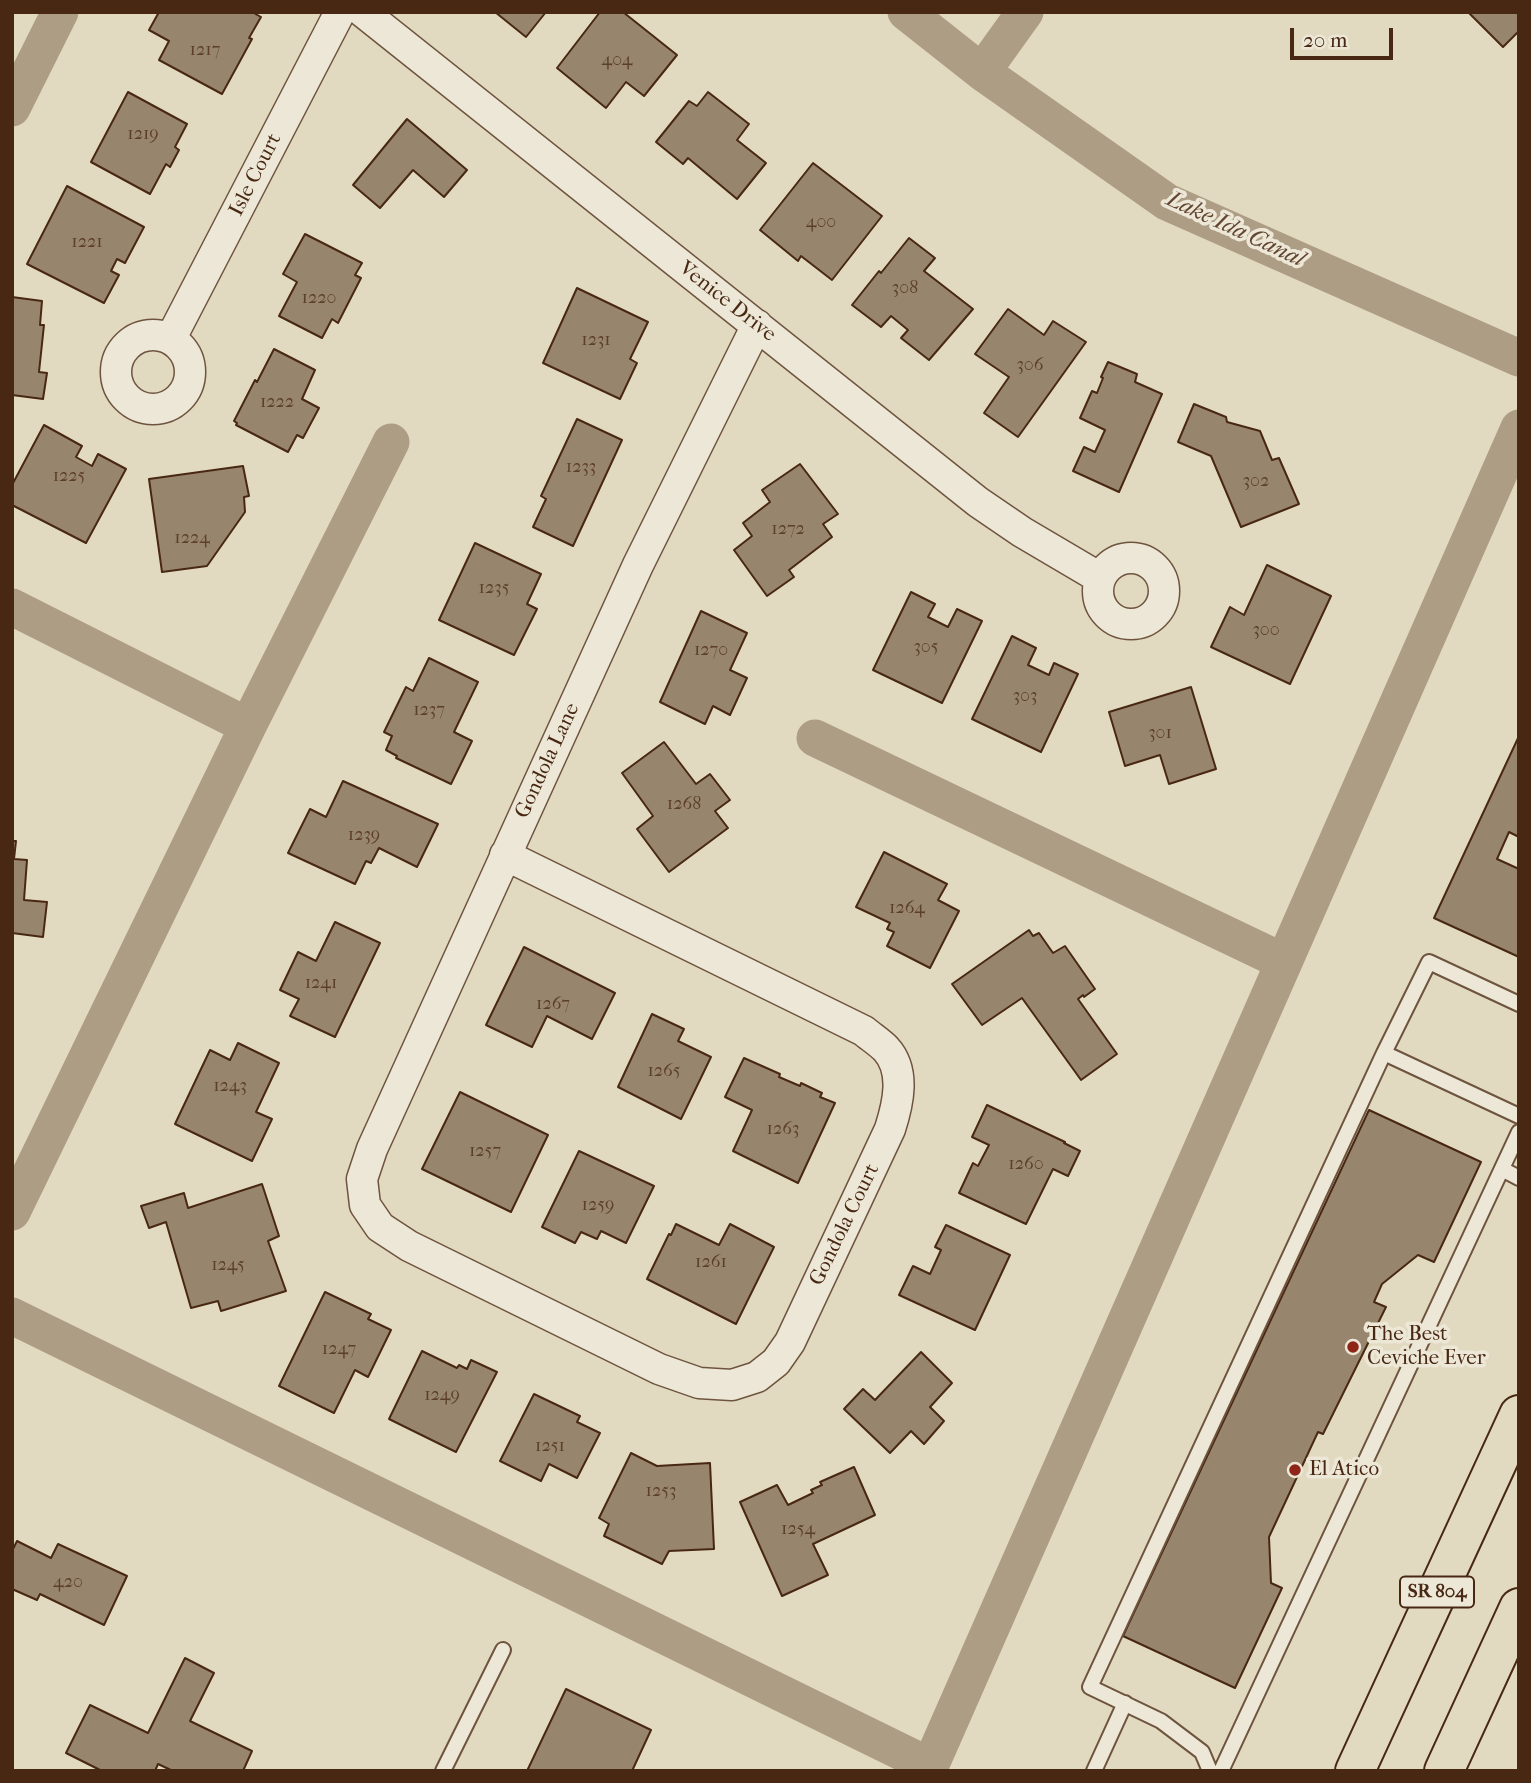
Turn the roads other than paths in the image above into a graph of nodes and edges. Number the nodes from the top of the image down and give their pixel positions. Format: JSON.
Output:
{"nodes":[{"id":1,"x":340,"y":12,"type":"edge"},
{"id":2,"x":363,"y":12,"type":"edge"},
{"id":3,"x":757,"y":325,"type":"junction"},
{"id":4,"x":171,"y":338,"type":"dead end"},
{"id":5,"x":1100,"y":578,"type":"dead end"},
{"id":6,"x":505,"y":855,"type":"junction"},
{"id":7,"x":1519,"y":1003,"type":"edge"},
{"id":8,"x":1384,"y":1053,"type":"junction"},
{"id":9,"x":1519,"y":1116,"type":"edge"},
{"id":10,"x":1519,"y":1132,"type":"edge"},
{"id":11,"x":1502,"y":1169,"type":"junction"},
{"id":12,"x":1519,"y":1178,"type":"edge"},
{"id":13,"x":365,"y":1205,"type":"joint"},
{"id":14,"x":1519,"y":1415,"type":"edge"},
{"id":15,"x":1519,"y":1608,"type":"edge"},
{"id":16,"x":503,"y":1650,"type":"dead end"},
{"id":17,"x":1125,"y":1703,"type":"junction"},
{"id":18,"x":443,"y":1771,"type":"edge"},
{"id":19,"x":1094,"y":1771,"type":"edge"},
{"id":20,"x":1210,"y":1771,"type":"edge"},
{"id":21,"x":1221,"y":1771,"type":"edge"},
{"id":22,"x":1355,"y":1771,"type":"edge"},
{"id":23,"x":1444,"y":1771,"type":"edge"}],
"edges":[{"from":1,"to":4,"type":"street","name":"Isle Court"},
{"from":2,"to":3,"type":"street","name":"Venice Drive"},
{"from":3,"to":5,"type":"street","name":"Venice Drive"},
{"from":3,"to":6,"type":"street","name":"Gondola Lane"},
{"from":6,"to":13,"type":"street","name":"Gondola Lane"},
{"from":6,"to":13,"type":"street","name":"Gondola Court"},
{"from":7,"to":8,"type":"lane"},
{"from":8,"to":9,"type":"lane"},
{"from":8,"to":17,"type":"lane"},
{"from":10,"to":11,"type":"lane"},
{"from":11,"to":12,"type":"lane"},
{"from":11,"to":21,"type":"lane"},
{"from":14,"to":22,"type":"main road","number":"SR 804"},
{"from":15,"to":23,"type":"main road"},
{"from":16,"to":18,"type":"lane"},
{"from":17,"to":19,"type":"lane"},
{"from":17,"to":20,"type":"lane"}]}
